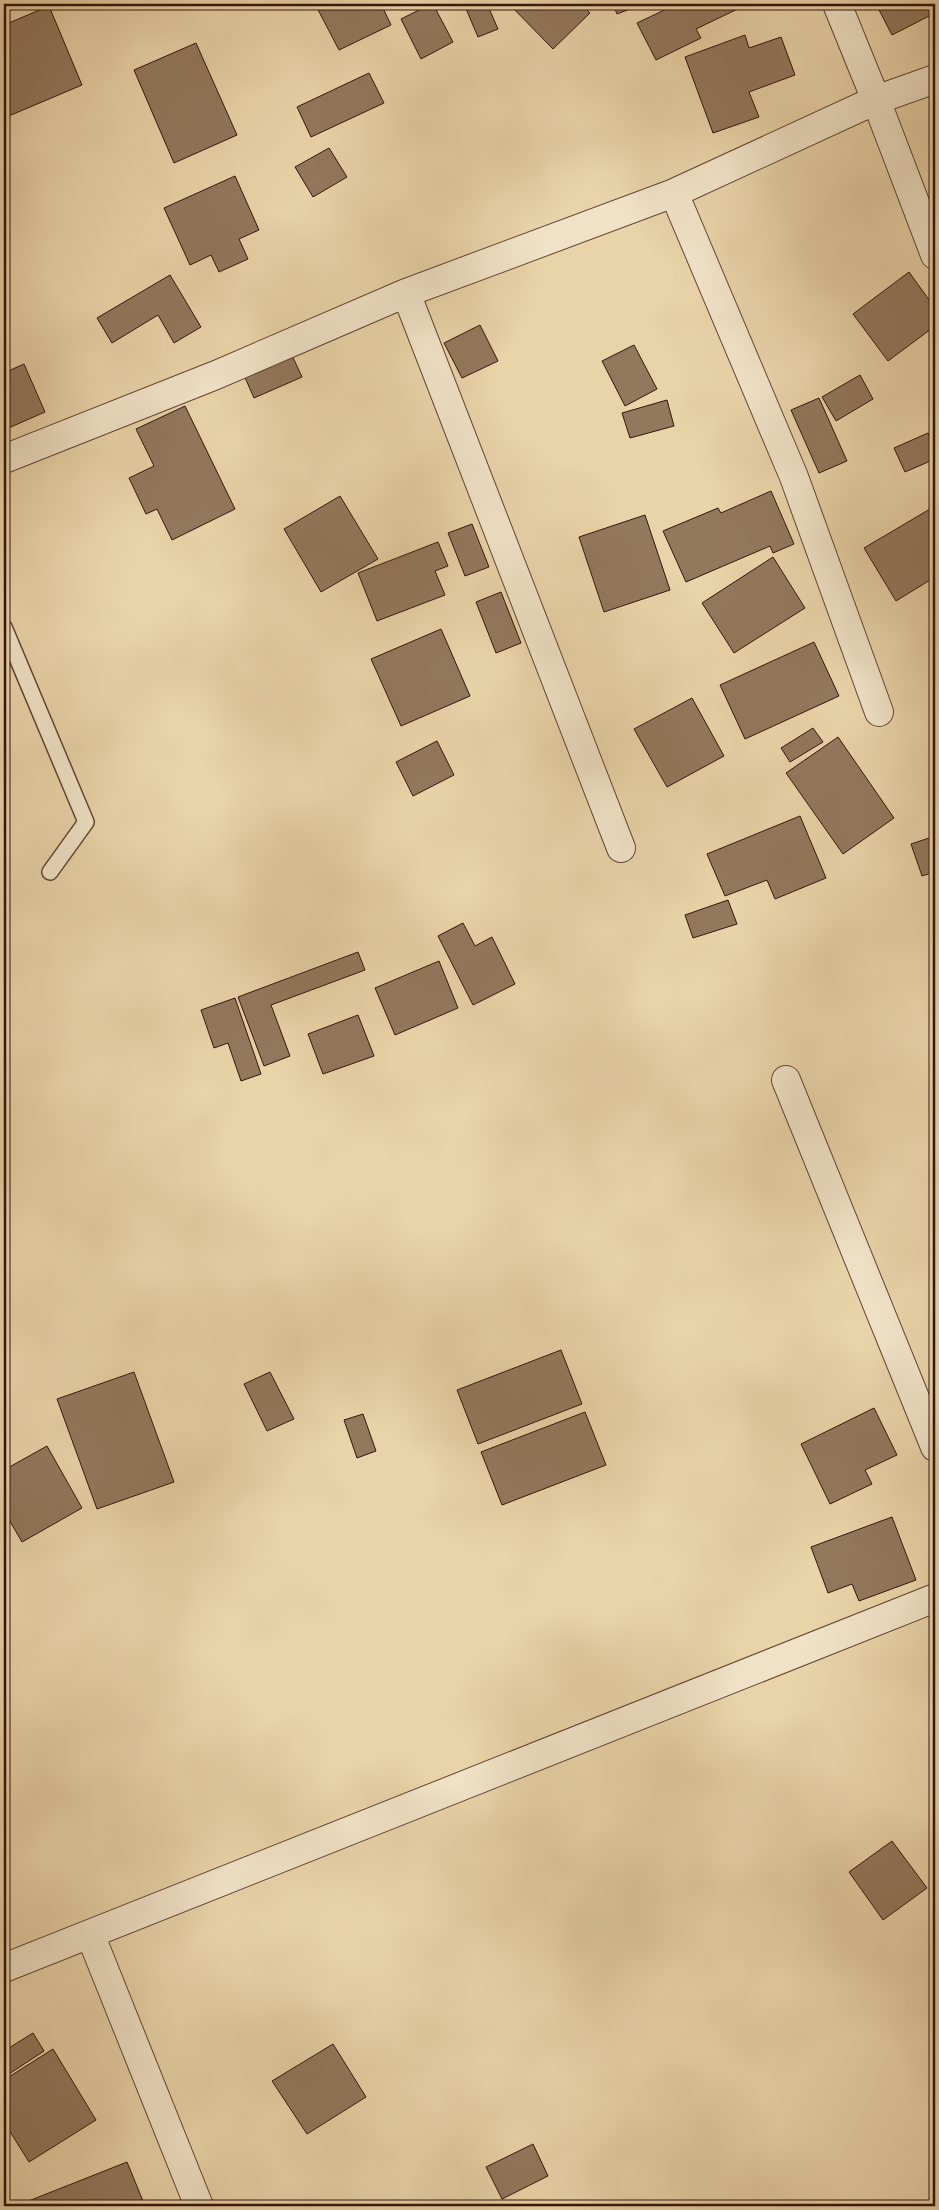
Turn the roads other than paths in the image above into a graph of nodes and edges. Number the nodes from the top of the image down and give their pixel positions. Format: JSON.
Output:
{"nodes":[{"id":1,"x":837,"y":4,"type":"edge"},
{"id":2,"x":935,"y":79,"type":"edge"},
{"id":3,"x":876,"y":100,"type":"junction"},
{"id":4,"x":674,"y":193,"type":"junction"},
{"id":5,"x":935,"y":254,"type":"edge"},
{"id":6,"x":406,"y":293,"type":"junction"},
{"id":7,"x":4,"y":459,"type":"edge"},
{"id":8,"x":4,"y":627,"type":"edge"},
{"id":9,"x":879,"y":712,"type":"dead end"},
{"id":10,"x":621,"y":848,"type":"dead end"},
{"id":11,"x":50,"y":872,"type":"dead end"},
{"id":12,"x":786,"y":1080,"type":"dead end"},
{"id":13,"x":935,"y":1447,"type":"edge"},
{"id":14,"x":935,"y":1598,"type":"edge"},
{"id":15,"x":90,"y":1934,"type":"junction"},
{"id":16,"x":4,"y":1968,"type":"edge"},
{"id":17,"x":199,"y":2206,"type":"edge"}],
"edges":[{"from":1,"to":3,"type":"street"},
{"from":2,"to":3,"type":"street"},
{"from":3,"to":4,"type":"street"},
{"from":3,"to":5,"type":"street"},
{"from":4,"to":6,"type":"street"},
{"from":4,"to":9,"type":"street"},
{"from":6,"to":7,"type":"street"},
{"from":6,"to":10,"type":"street"},
{"from":8,"to":11,"type":"lane"},
{"from":12,"to":13,"type":"street"},
{"from":14,"to":15,"type":"street"},
{"from":15,"to":16,"type":"street"},
{"from":15,"to":17,"type":"street"}]}
